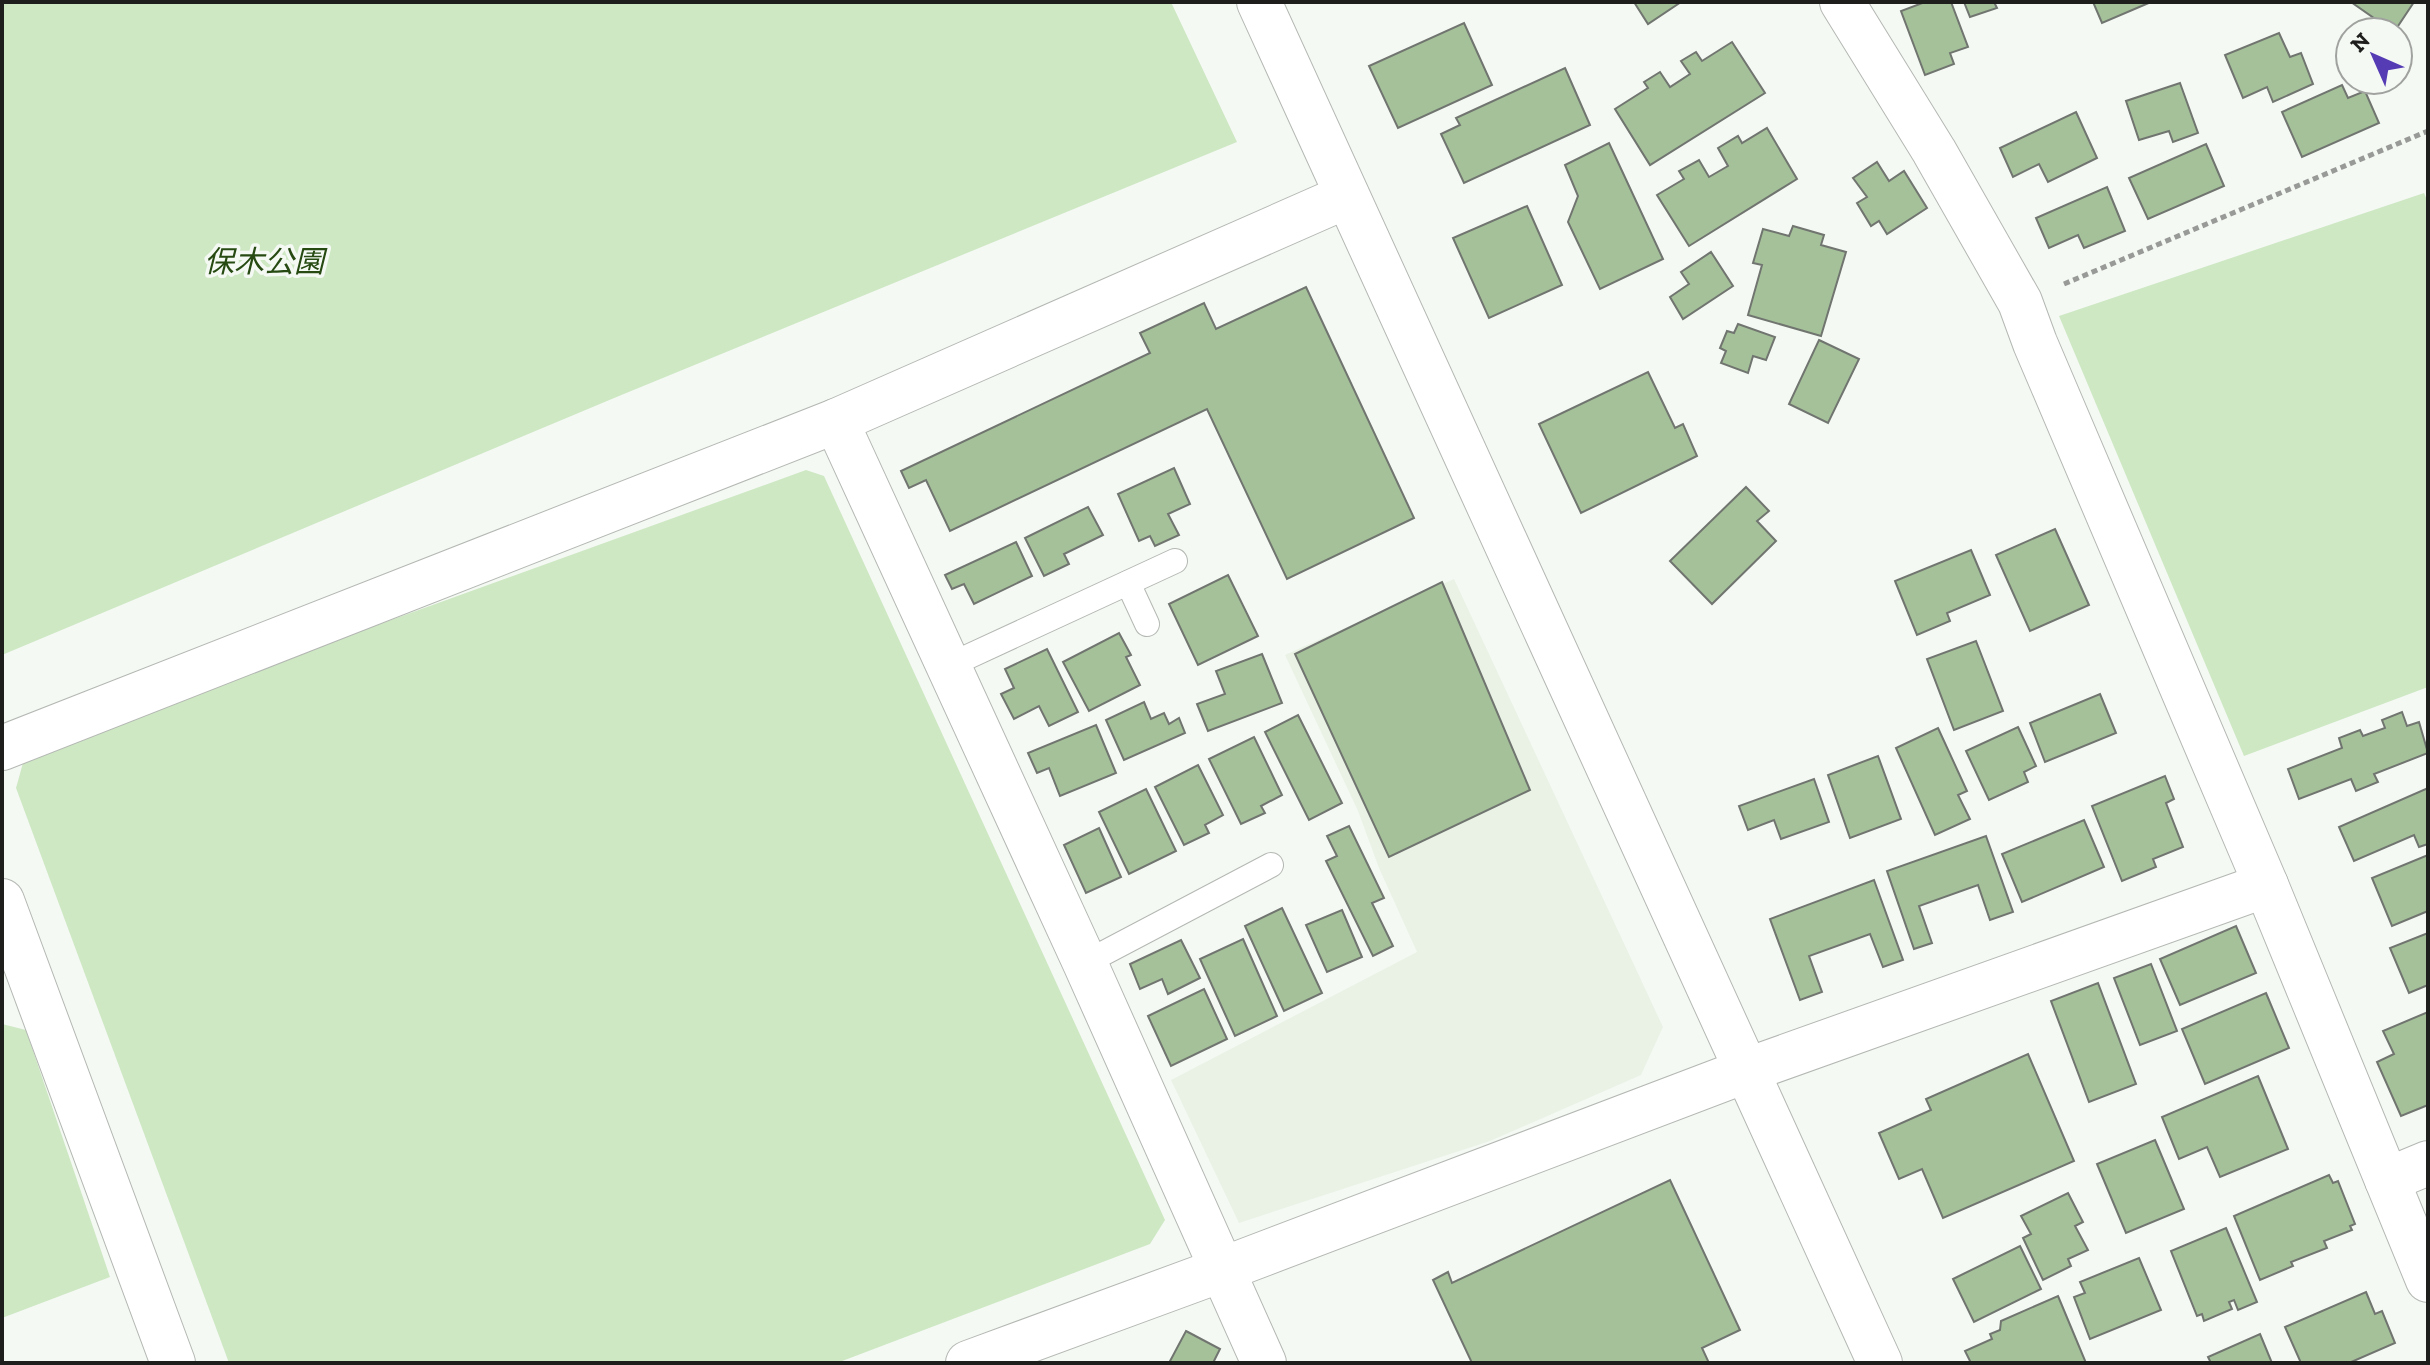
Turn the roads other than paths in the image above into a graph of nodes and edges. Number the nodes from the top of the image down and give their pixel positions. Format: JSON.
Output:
{"nodes":[{"id":1,"x":1259,"y":2,"type":"edge"},
{"id":2,"x":1842,"y":2,"type":"edge"},
{"id":3,"x":1347,"y":196,"type":"junction"},
{"id":4,"x":836,"y":421,"type":"junction"},
{"id":5,"x":1175,"y":561,"type":"dead end"},
{"id":6,"x":1128,"y":583,"type":"junction"},
{"id":7,"x":1147,"y":624,"type":"dead end"},
{"id":8,"x":948,"y":666,"type":"junction"},
{"id":9,"x":2,"y":748,"type":"edge"},
{"id":10,"x":1271,"y":865,"type":"dead end"},
{"id":11,"x":2266,"y":885,"type":"junction"},
{"id":12,"x":2,"y":901,"type":"edge"},
{"id":13,"x":1085,"y":963,"type":"junction"},
{"id":14,"x":1745,"y":1071,"type":"junction"},
{"id":15,"x":2428,"y":1163,"type":"edge"},
{"id":16,"x":2387,"y":1180,"type":"junction"},
{"id":17,"x":1221,"y":1270,"type":"junction"},
{"id":18,"x":2428,"y":1280,"type":"edge"},
{"id":19,"x":173,"y":1363,"type":"edge"},
{"id":20,"x":968,"y":1363,"type":"edge"},
{"id":21,"x":1264,"y":1363,"type":"edge"},
{"id":22,"x":1880,"y":1363,"type":"edge"}],
"edges":[{"from":1,"to":3,"type":"street"},
{"from":2,"to":11,"type":"street"},
{"from":3,"to":4,"type":"street"},
{"from":3,"to":14,"type":"street"},
{"from":4,"to":8,"type":"street"},
{"from":4,"to":9,"type":"street"},
{"from":5,"to":6,"type":"lane"},
{"from":6,"to":7,"type":"lane"},
{"from":6,"to":8,"type":"lane"},
{"from":8,"to":13,"type":"street"},
{"from":10,"to":13,"type":"lane"},
{"from":11,"to":14,"type":"street"},
{"from":11,"to":16,"type":"street"},
{"from":12,"to":19,"type":"street"},
{"from":13,"to":17,"type":"street"},
{"from":14,"to":17,"type":"street"},
{"from":14,"to":22,"type":"street"},
{"from":15,"to":16,"type":"street"},
{"from":16,"to":18,"type":"street"},
{"from":17,"to":20,"type":"street"},
{"from":17,"to":21,"type":"street"}]}
